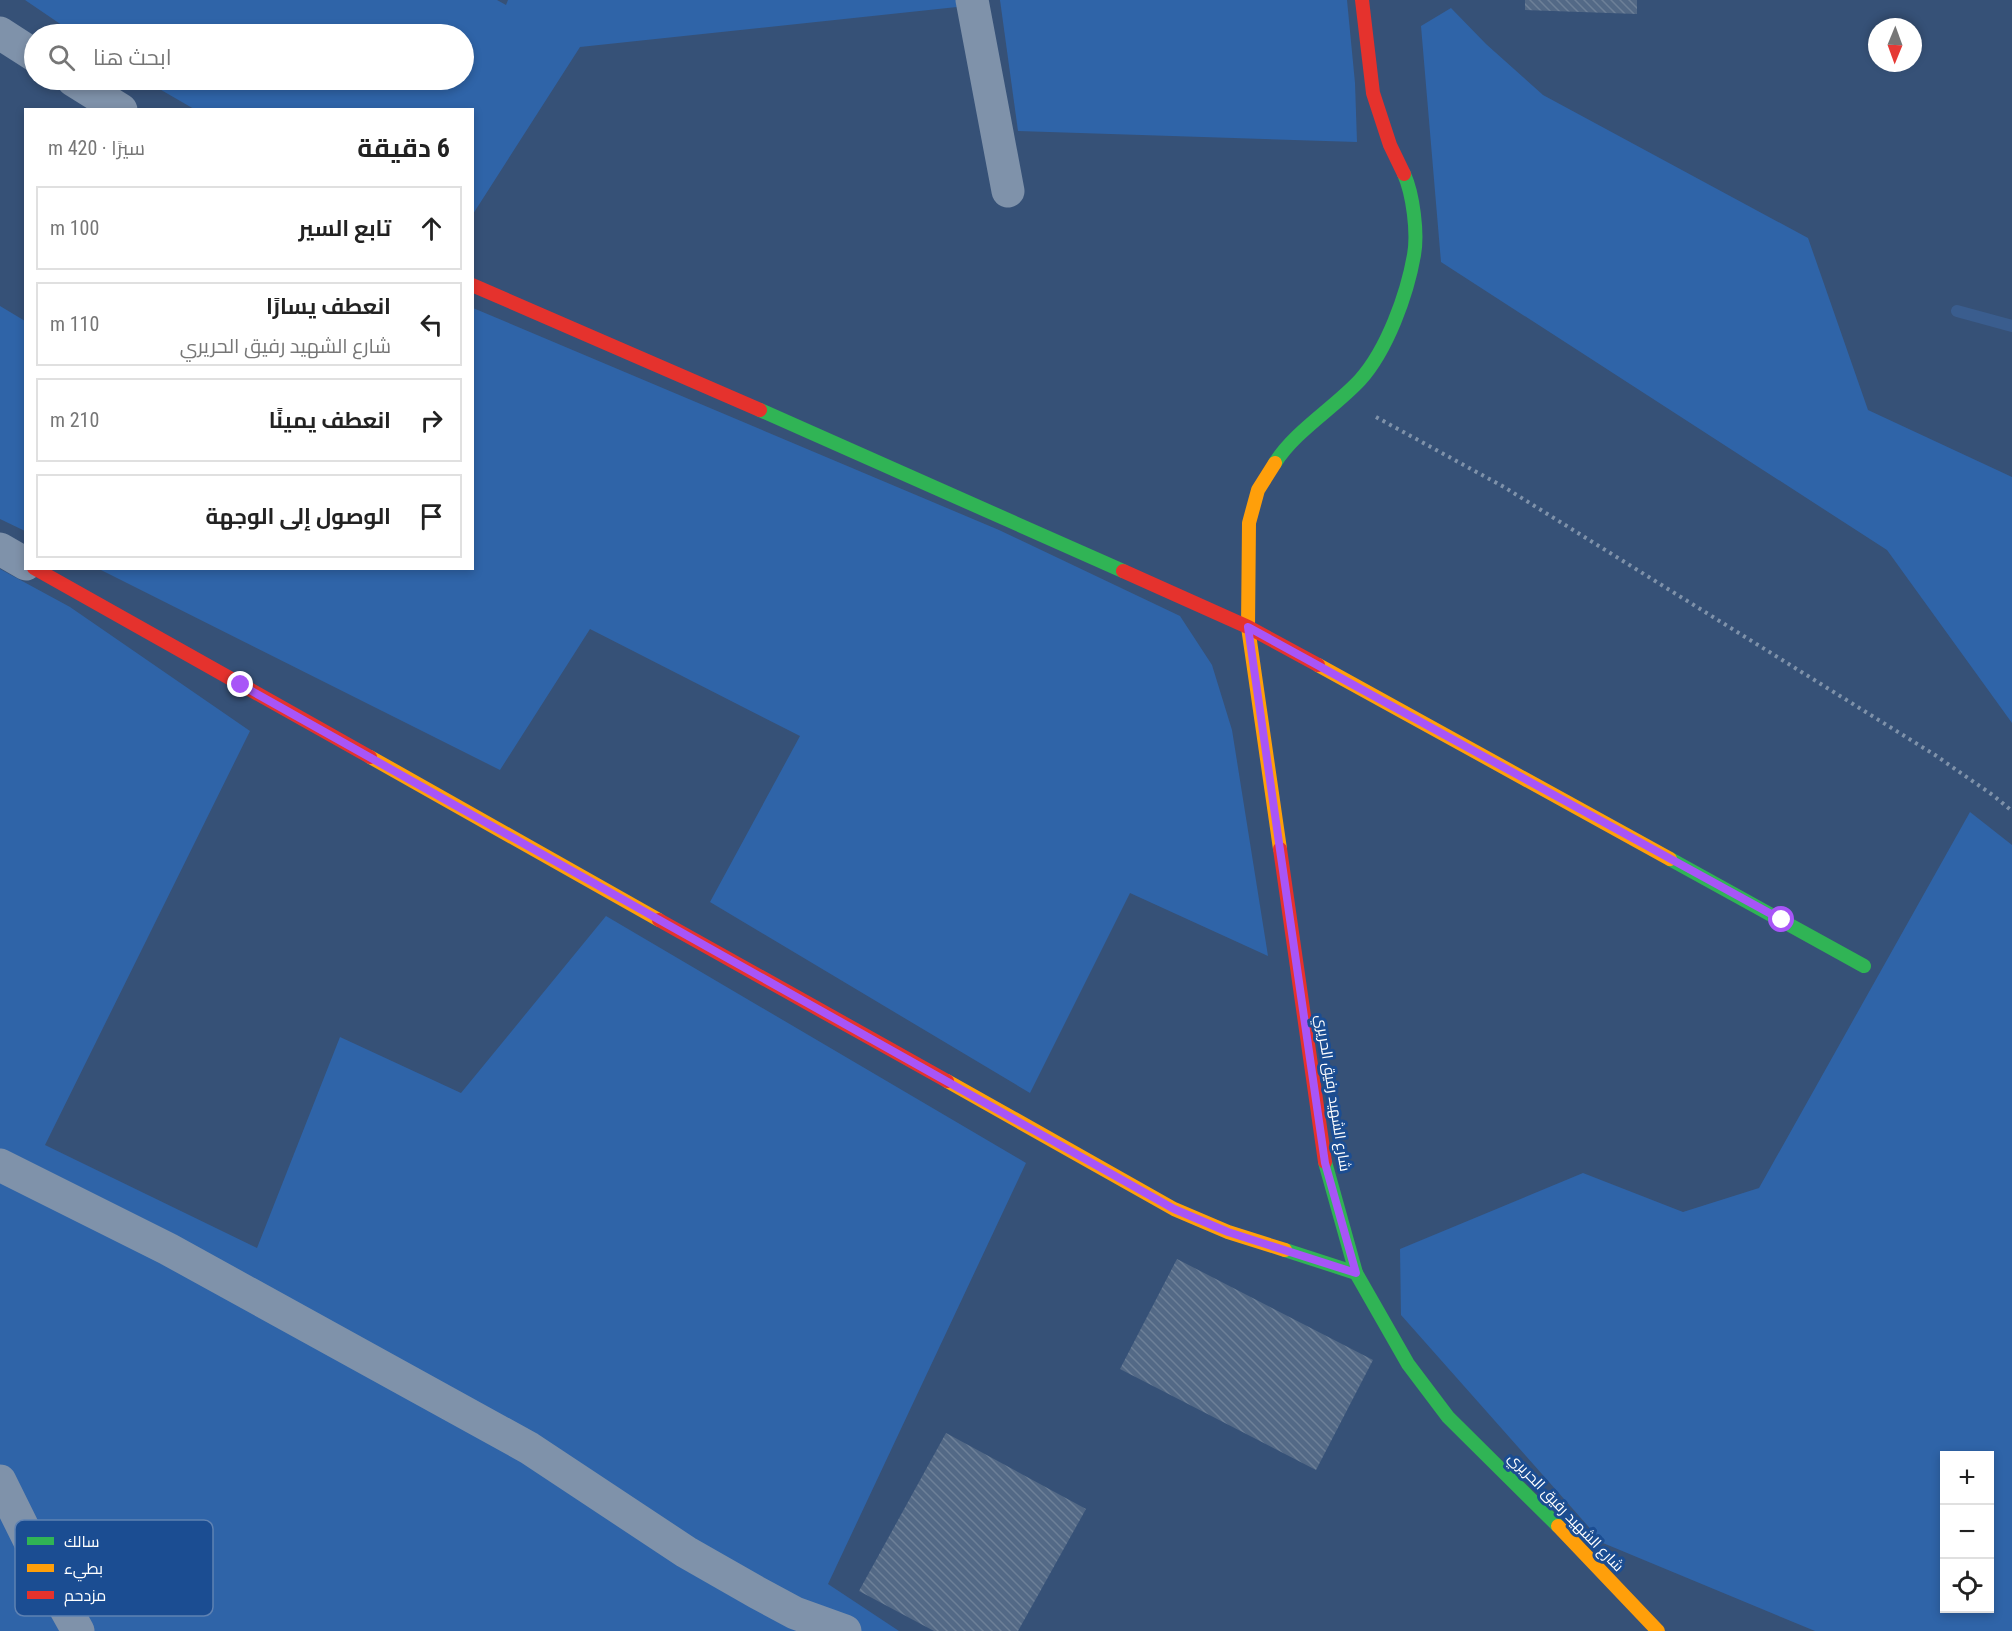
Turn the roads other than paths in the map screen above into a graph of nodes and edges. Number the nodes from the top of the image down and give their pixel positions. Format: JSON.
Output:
{"nodes":[{"id":1,"x":972,"y":0,"type":"edge"},
{"id":2,"x":1362,"y":0,"type":"edge"},
{"id":3,"x":0,"y":33,"type":"edge"},
{"id":4,"x":24,"y":49,"type":"edge"},
{"id":5,"x":89,"y":90,"type":"edge"},
{"id":6,"x":118,"y":108,"type":"edge"},
{"id":7,"x":1008,"y":190,"type":"dead end"},
{"id":8,"x":474,"y":286,"type":"edge"},
{"id":9,"x":0,"y":549,"type":"edge"},
{"id":10,"x":24,"y":563,"type":"edge"},
{"id":11,"x":38,"y":570,"type":"edge"},
{"id":12,"x":1248,"y":627,"type":"junction"},
{"id":13,"x":1864,"y":966,"type":"dead end"},
{"id":14,"x":0,"y":1165,"type":"edge"},
{"id":15,"x":1356,"y":1273,"type":"junction"},
{"id":16,"x":0,"y":1481,"type":"edge"},
{"id":17,"x":19,"y":1520,"type":"edge"},
{"id":18,"x":70,"y":1616,"type":"edge"},
{"id":19,"x":78,"y":1631,"type":"edge"},
{"id":20,"x":845,"y":1631,"type":"edge"},
{"id":21,"x":1658,"y":1631,"type":"edge"}],
"edges":[{"from":1,"to":7,"type":"street"},
{"from":2,"to":12,"type":"street","name":"شارع الشهيد رفيق الحريري"},
{"from":3,"to":4,"type":"street"},
{"from":5,"to":6,"type":"street"},
{"from":8,"to":12,"type":"street"},
{"from":9,"to":10,"type":"street"},
{"from":11,"to":15,"type":"street"},
{"from":12,"to":13,"type":"street"},
{"from":12,"to":15,"type":"street","name":"شارع الشهيد رفيق الحريري"},
{"from":14,"to":20,"type":"street"},
{"from":15,"to":21,"type":"street","name":"شارع الشهيد رفيق الحريري"},
{"from":16,"to":17,"type":"street"},
{"from":18,"to":19,"type":"street"}]}
